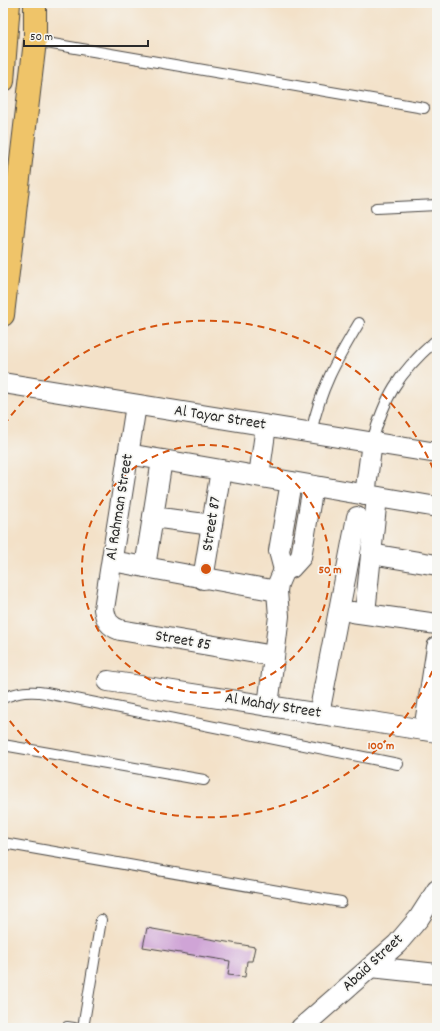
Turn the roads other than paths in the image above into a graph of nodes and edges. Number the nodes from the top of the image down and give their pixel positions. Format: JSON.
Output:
{"nodes":[{"id":1,"x":9,"y":3,"type":"edge"},
{"id":2,"x":35,"y":3,"type":"edge"},
{"id":3,"x":35,"y":41,"type":"junction"},
{"id":4,"x":3,"y":81,"type":"edge"},
{"id":5,"x":424,"y":108,"type":"dead end"},
{"id":6,"x":437,"y":205,"type":"edge"},
{"id":7,"x":376,"y":208,"type":"dead end"},
{"id":8,"x":3,"y":315,"type":"edge"},
{"id":9,"x":358,"y":324,"type":"dead end"},
{"id":10,"x":434,"y":342,"type":"dead end"},
{"id":11,"x":3,"y":383,"type":"edge"},
{"id":12,"x":136,"y":405,"type":"junction"},
{"id":13,"x":266,"y":426,"type":"junction"},
{"id":14,"x":311,"y":433,"type":"junction"},
{"id":15,"x":372,"y":442,"type":"junction"},
{"id":16,"x":437,"y":453,"type":"edge"},
{"id":17,"x":128,"y":454,"type":"junction"},
{"id":18,"x":162,"y":460,"type":"junction"},
{"id":19,"x":221,"y":470,"type":"junction"},
{"id":20,"x":259,"y":476,"type":"junction"},
{"id":21,"x":291,"y":482,"type":"junction"},
{"id":22,"x":313,"y":486,"type":"junction"},
{"id":23,"x":371,"y":496,"type":"junction"},
{"id":24,"x":437,"y":507,"type":"edge"},
{"id":25,"x":153,"y":517,"type":"junction"},
{"id":26,"x":357,"y":517,"type":"dead end"},
{"id":27,"x":212,"y":525,"type":"junction"},
{"id":28,"x":371,"y":554,"type":"junction"},
{"id":29,"x":112,"y":561,"type":"junction"},
{"id":30,"x":437,"y":565,"type":"edge"},
{"id":31,"x":145,"y":567,"type":"junction"},
{"id":32,"x":284,"y":570,"type":"junction"},
{"id":33,"x":203,"y":579,"type":"junction"},
{"id":34,"x":277,"y":591,"type":"junction"},
{"id":35,"x":104,"y":609,"type":"joint"},
{"id":36,"x":339,"y":610,"type":"junction"},
{"id":37,"x":365,"y":613,"type":"junction"},
{"id":38,"x":437,"y":624,"type":"edge"},
{"id":39,"x":437,"y":647,"type":"edge"},
{"id":40,"x":274,"y":656,"type":"junction"},
{"id":41,"x":108,"y":681,"type":"dead end"},
{"id":42,"x":3,"y":698,"type":"edge"},
{"id":43,"x":268,"y":706,"type":"junction"},
{"id":44,"x":320,"y":714,"type":"junction"},
{"id":45,"x":431,"y":731,"type":"edge"},
{"id":46,"x":3,"y":744,"type":"edge"},
{"id":47,"x":398,"y":764,"type":"dead end"},
{"id":48,"x":204,"y":780,"type":"dead end"},
{"id":49,"x":3,"y":843,"type":"edge"},
{"id":50,"x":437,"y":890,"type":"edge"},
{"id":51,"x":341,"y":902,"type":"dead end"},
{"id":52,"x":101,"y":920,"type":"dead end"},
{"id":53,"x":371,"y":967,"type":"junction"},
{"id":54,"x":437,"y":974,"type":"edge"},
{"id":55,"x":83,"y":1028,"type":"edge"},
{"id":56,"x":301,"y":1028,"type":"edge"}],
"edges":[{"from":1,"to":4,"type":"highway"},
{"from":2,"to":3,"type":"highway"},
{"from":3,"to":5,"type":"lane"},
{"from":3,"to":8,"type":"highway"},
{"from":6,"to":7,"type":"lane"},
{"from":9,"to":14,"type":"lane"},
{"from":10,"to":15,"type":"lane"},
{"from":11,"to":12,"type":"street","name":"Al Tayar Street"},
{"from":12,"to":13,"type":"street","name":"Al Tayar Street"},
{"from":12,"to":17,"type":"street","name":"Al Rahman Street"},
{"from":13,"to":14,"type":"street","name":"Al Tayar Street"},
{"from":13,"to":20,"type":"street"},
{"from":14,"to":15,"type":"street","name":"Al Tayar Street"},
{"from":15,"to":16,"type":"street","name":"Al Tayar Street"},
{"from":15,"to":23,"type":"street"},
{"from":17,"to":18,"type":"street"},
{"from":17,"to":29,"type":"street","name":"Al Rahman Street"},
{"from":18,"to":19,"type":"street"},
{"from":18,"to":25,"type":"street"},
{"from":19,"to":20,"type":"street"},
{"from":19,"to":27,"type":"street","name":"Street 87"},
{"from":20,"to":21,"type":"street"},
{"from":21,"to":22,"type":"street"},
{"from":21,"to":32,"type":"street"},
{"from":22,"to":23,"type":"street"},
{"from":22,"to":32,"type":"street"},
{"from":23,"to":24,"type":"street"},
{"from":23,"to":28,"type":"street"},
{"from":25,"to":27,"type":"street"},
{"from":25,"to":31,"type":"street"},
{"from":26,"to":36,"type":"street"},
{"from":27,"to":33,"type":"street","name":"Street 87"},
{"from":28,"to":30,"type":"street"},
{"from":28,"to":37,"type":"street"},
{"from":29,"to":31,"type":"street"},
{"from":29,"to":35,"type":"street","name":"Al Rahman Street"},
{"from":31,"to":33,"type":"street"},
{"from":32,"to":34,"type":"street"},
{"from":33,"to":34,"type":"street"},
{"from":34,"to":40,"type":"street"},
{"from":35,"to":40,"type":"street","name":"Street 85"},
{"from":36,"to":37,"type":"street"},
{"from":36,"to":44,"type":"street"},
{"from":37,"to":38,"type":"street"},
{"from":39,"to":45,"type":"street"},
{"from":40,"to":43,"type":"street"},
{"from":41,"to":43,"type":"street","name":"Al Mahdy Street"},
{"from":42,"to":47,"type":"lane"},
{"from":43,"to":44,"type":"street","name":"Al Mahdy Street"},
{"from":44,"to":45,"type":"street","name":"Al Mahdy Street"},
{"from":46,"to":48,"type":"lane"},
{"from":49,"to":51,"type":"lane"},
{"from":50,"to":53,"type":"street","name":"Abaid Street"},
{"from":52,"to":55,"type":"lane"},
{"from":53,"to":54,"type":"street"},
{"from":53,"to":56,"type":"street","name":"Abaid Street"}]}
